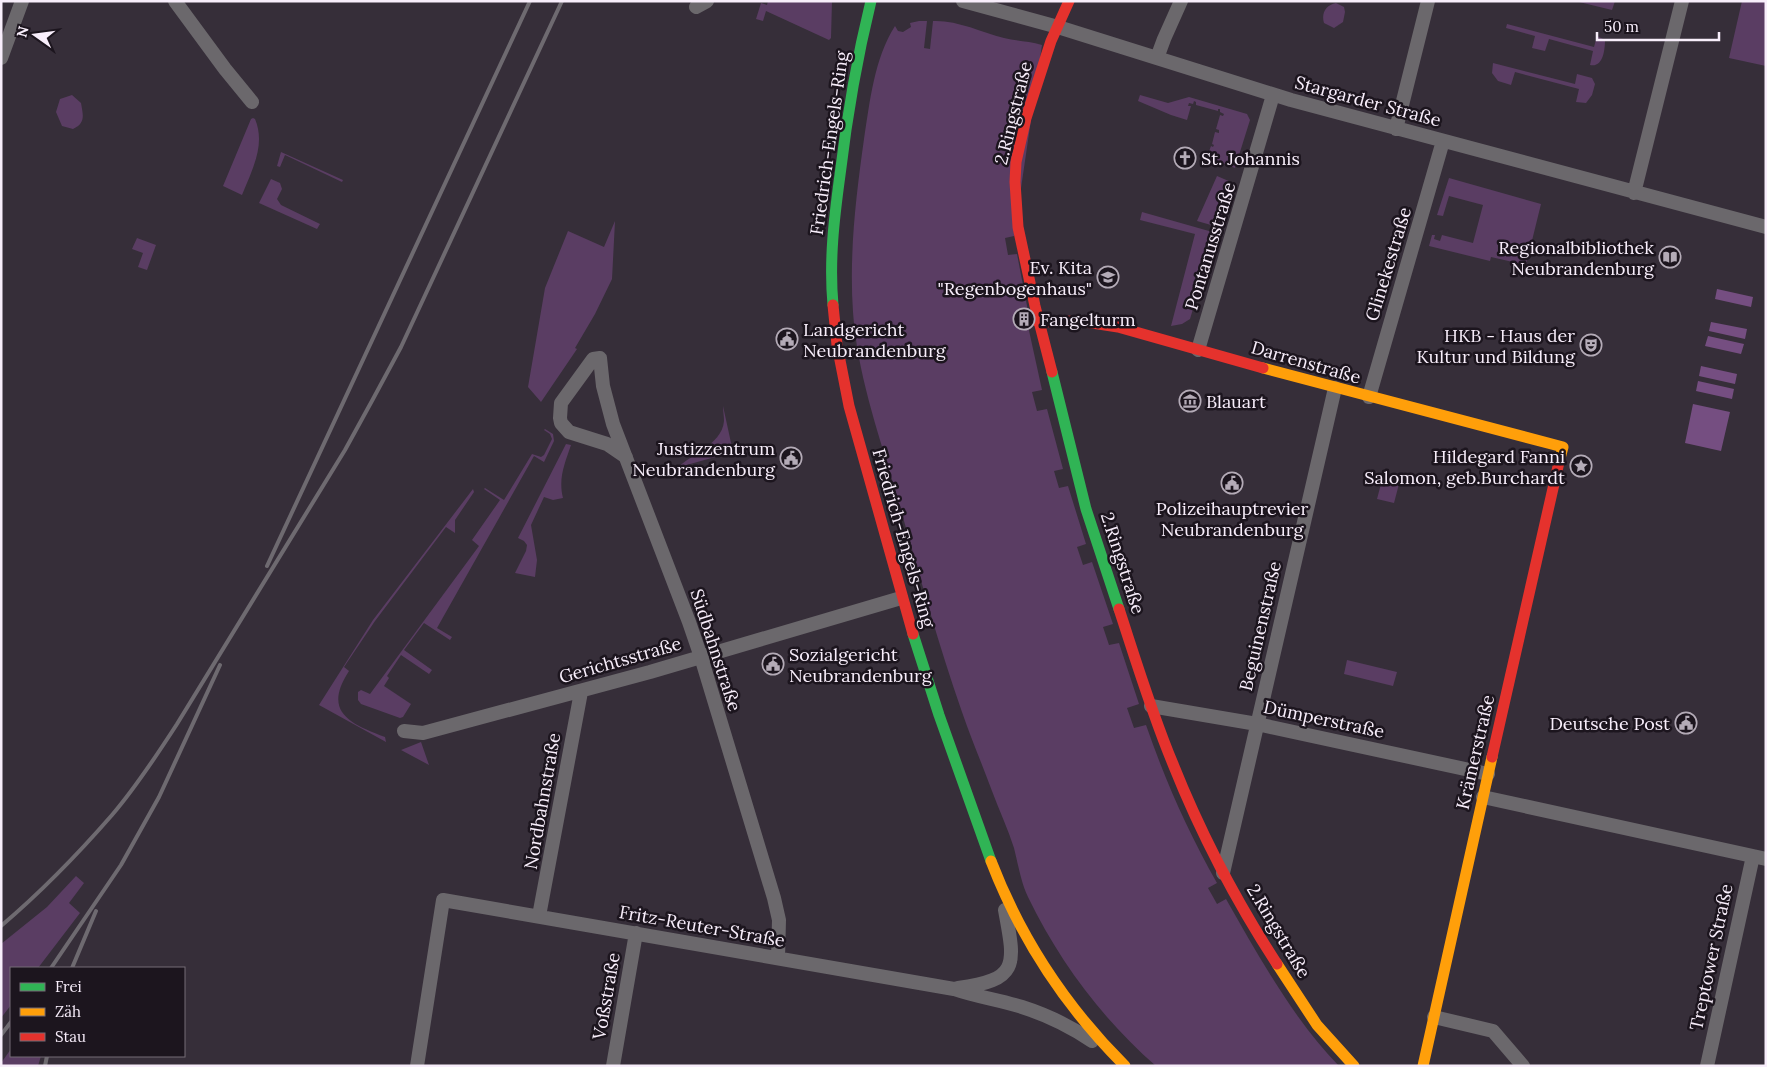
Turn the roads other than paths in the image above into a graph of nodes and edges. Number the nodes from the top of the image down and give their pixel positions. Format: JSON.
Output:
{"nodes":[{"id":1,"x":22,"y":1,"type":"edge"},
{"id":2,"x":175,"y":1,"type":"edge"},
{"id":3,"x":871,"y":1,"type":"edge"},
{"id":4,"x":963,"y":1,"type":"edge"},
{"id":5,"x":1069,"y":1,"type":"edge"},
{"id":6,"x":1181,"y":1,"type":"edge"},
{"id":7,"x":1428,"y":1,"type":"edge"},
{"id":8,"x":1682,"y":1,"type":"edge"},
{"id":9,"x":1058,"y":27,"type":"junction"},
{"id":10,"x":1,"y":58,"type":"edge"},
{"id":11,"x":1157,"y":58,"type":"junction"},
{"id":12,"x":1274,"y":95,"type":"junction"},
{"id":13,"x":252,"y":102,"type":"dead end"},
{"id":14,"x":1396,"y":129,"type":"junction"},
{"id":15,"x":1443,"y":142,"type":"junction"},
{"id":16,"x":1634,"y":193,"type":"junction"},
{"id":17,"x":1766,"y":227,"type":"edge"},
{"id":18,"x":1038,"y":322,"type":"junction"},
{"id":19,"x":1198,"y":350,"type":"junction"},
{"id":20,"x":1335,"y":388,"type":"junction"},
{"id":21,"x":1369,"y":397,"type":"junction"},
{"id":22,"x":1563,"y":446,"type":"joint"},
{"id":23,"x":626,"y":457,"type":"junction"},
{"id":24,"x":901,"y":598,"type":"junction"},
{"id":25,"x":701,"y":657,"type":"junction"},
{"id":26,"x":581,"y":692,"type":"junction"},
{"id":27,"x":1151,"y":706,"type":"junction"},
{"id":28,"x":1257,"y":724,"type":"junction"},
{"id":29,"x":404,"y":732,"type":"dead end"},
{"id":30,"x":1488,"y":774,"type":"junction"},
{"id":31,"x":1483,"y":797,"type":"junction"},
{"id":32,"x":1759,"y":858,"type":"edge"},
{"id":33,"x":1223,"y":872,"type":"junction"},
{"id":34,"x":1000,"y":885,"type":"junction"},
{"id":35,"x":539,"y":916,"type":"junction"},
{"id":36,"x":636,"y":933,"type":"junction"},
{"id":37,"x":778,"y":958,"type":"junction"},
{"id":38,"x":954,"y":989,"type":"junction"},
{"id":39,"x":1434,"y":1017,"type":"junction"},
{"id":40,"x":1124,"y":1065,"type":"edge"},
{"id":41,"x":417,"y":1066,"type":"edge"},
{"id":42,"x":613,"y":1066,"type":"edge"},
{"id":43,"x":1354,"y":1066,"type":"edge"},
{"id":44,"x":1423,"y":1066,"type":"edge"},
{"id":45,"x":1523,"y":1066,"type":"edge"},
{"id":46,"x":1706,"y":1066,"type":"edge"}],
"edges":[{"from":1,"to":10,"type":"street"},
{"from":2,"to":13,"type":"street"},
{"from":3,"to":24,"type":"street","name":"Friedrich-Engels-Ring"},
{"from":4,"to":9,"type":"street","name":"Stargarder Straße"},
{"from":5,"to":9,"type":"street","name":"2.Ringstraße"},
{"from":6,"to":11,"type":"street"},
{"from":7,"to":14,"type":"street"},
{"from":8,"to":16,"type":"street"},
{"from":9,"to":11,"type":"street","name":"Stargarder Straße"},
{"from":9,"to":18,"type":"street","name":"2.Ringstraße"},
{"from":11,"to":12,"type":"street","name":"Stargarder Straße"},
{"from":12,"to":14,"type":"street","name":"Stargarder Straße"},
{"from":12,"to":19,"type":"street","name":"Pontanusstraße"},
{"from":14,"to":15,"type":"street","name":"Stargarder Straße"},
{"from":15,"to":16,"type":"street","name":"Stargarder Straße"},
{"from":15,"to":21,"type":"street","name":"Glinekestraße"},
{"from":16,"to":17,"type":"street","name":"Stargarder Straße"},
{"from":18,"to":19,"type":"street","name":"Darrenstraße"},
{"from":18,"to":27,"type":"street","name":"2.Ringstraße"},
{"from":19,"to":20,"type":"street","name":"Darrenstraße"},
{"from":20,"to":21,"type":"street","name":"Darrenstraße"},
{"from":20,"to":28,"type":"street","name":"Beguinenstraße"},
{"from":21,"to":22,"type":"street","name":"Darrenstraße"},
{"from":22,"to":30,"type":"street","name":"Krämerstraße"},
{"from":23,"to":23,"type":"street","name":"Südbahnstraße"},
{"from":23,"to":25,"type":"street","name":"Südbahnstraße"},
{"from":24,"to":25,"type":"street","name":"Gerichtsstraße"},
{"from":24,"to":34,"type":"street","name":"Friedrich-Engels-Ring"},
{"from":25,"to":26,"type":"street","name":"Gerichtsstraße"},
{"from":25,"to":37,"type":"street","name":"Südbahnstraße"},
{"from":26,"to":29,"type":"street","name":"Gerichtsstraße"},
{"from":26,"to":35,"type":"street","name":"Nordbahnstraße"},
{"from":27,"to":28,"type":"street","name":"Dümperstraße"},
{"from":27,"to":33,"type":"street","name":"2.Ringstraße"},
{"from":28,"to":30,"type":"street","name":"Dümperstraße"},
{"from":28,"to":33,"type":"street","name":"Beguinenstraße"},
{"from":30,"to":31,"type":"street","name":"Krämerstraße"},
{"from":31,"to":32,"type":"street"},
{"from":31,"to":39,"type":"street","name":"Krämerstraße"},
{"from":32,"to":46,"type":"street","name":"Treptower Straße"},
{"from":33,"to":43,"type":"street","name":"2.Ringstraße"},
{"from":34,"to":38,"type":"street","name":"Fritz-Reuter-Straße"},
{"from":34,"to":40,"type":"street","name":"Friedrich-Engels-Ring"},
{"from":35,"to":36,"type":"street","name":"Fritz-Reuter-Straße"},
{"from":35,"to":41,"type":"street","name":"Fritz-Reuter-Straße"},
{"from":36,"to":37,"type":"street","name":"Fritz-Reuter-Straße"},
{"from":36,"to":42,"type":"street","name":"Voßstraße"},
{"from":37,"to":38,"type":"street","name":"Fritz-Reuter-Straße"},
{"from":38,"to":40,"type":"street","name":"Fritz-Reuter-Straße"},
{"from":39,"to":44,"type":"street","name":"Krämerstraße"},
{"from":39,"to":45,"type":"street"}]}
